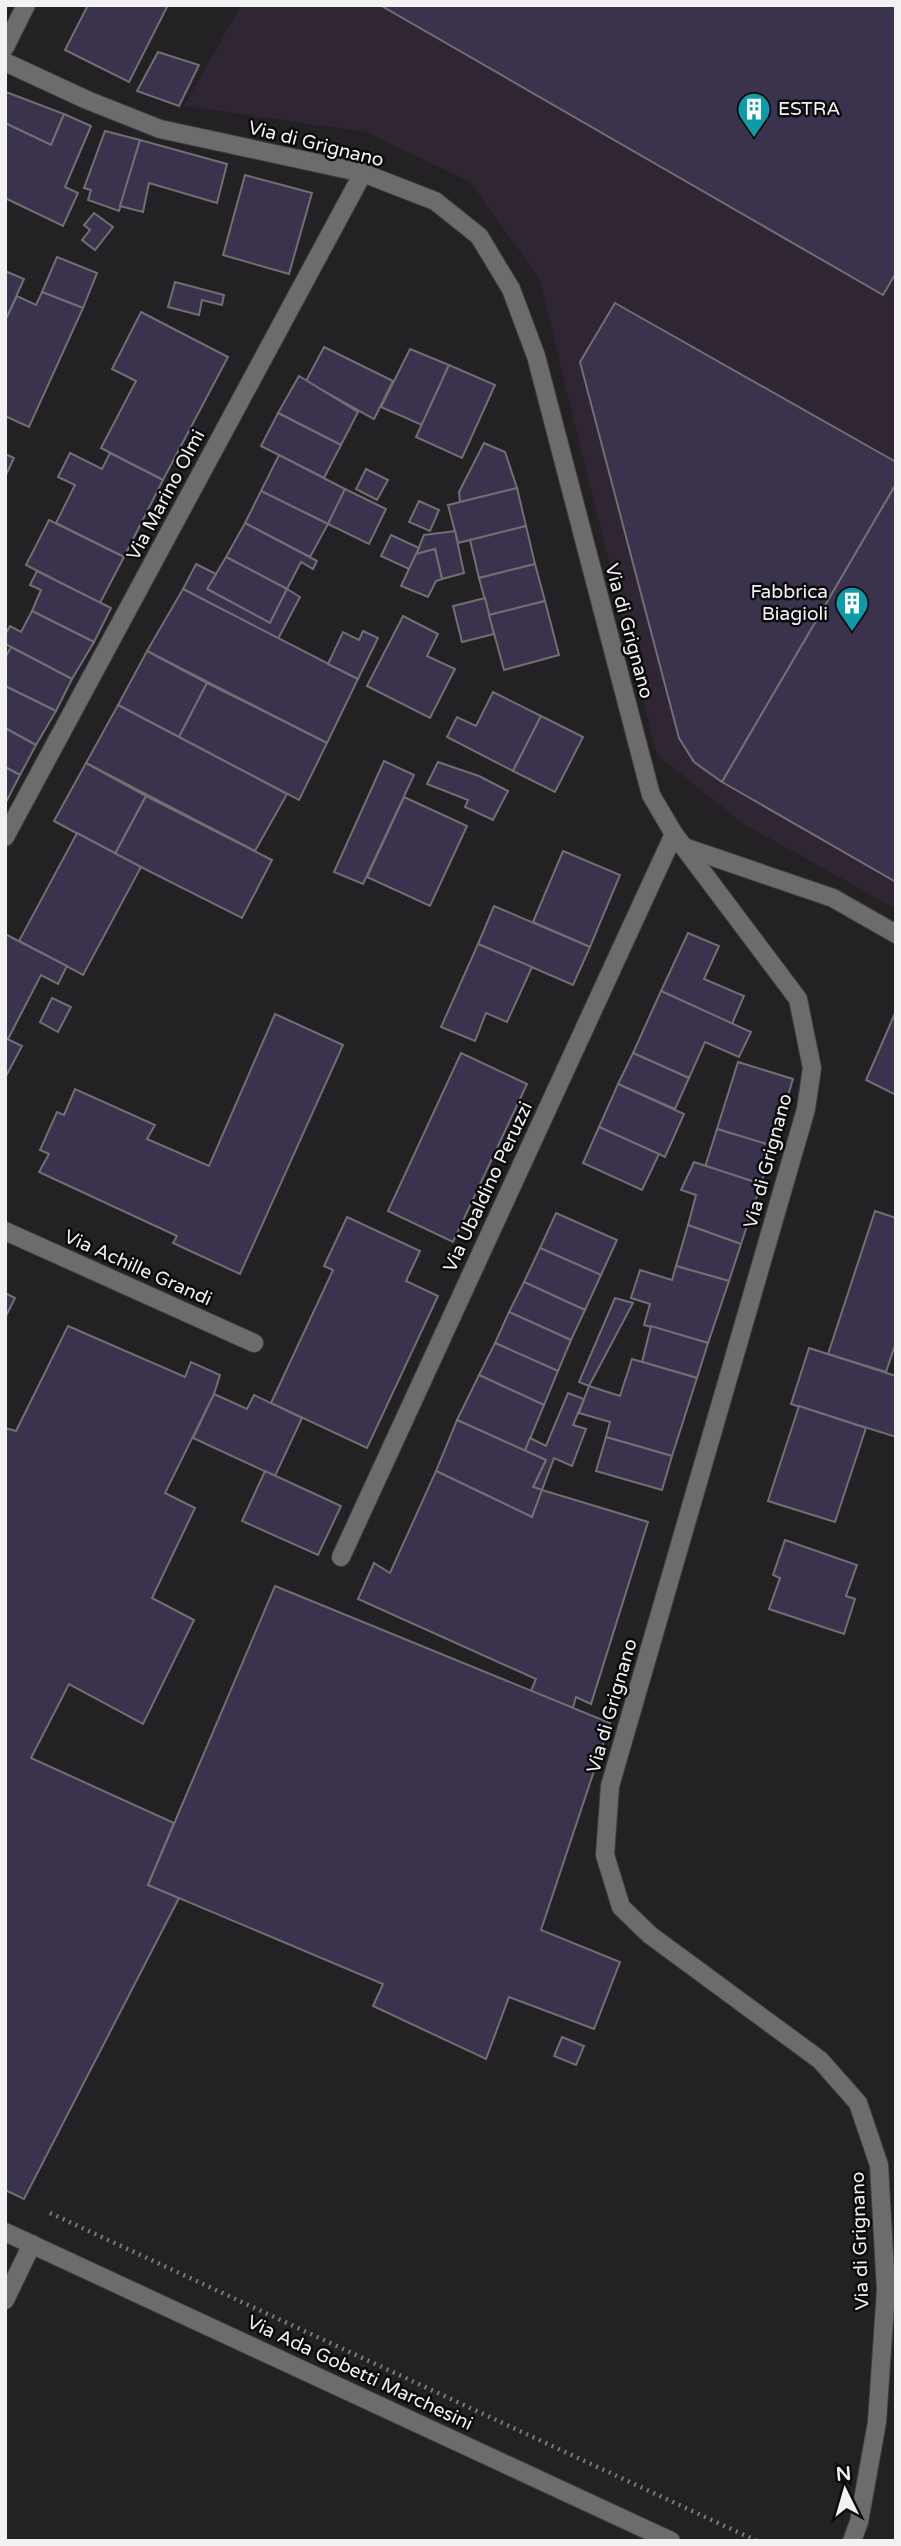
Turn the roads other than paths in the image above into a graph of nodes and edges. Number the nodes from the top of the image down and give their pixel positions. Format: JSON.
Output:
{"nodes":[{"id":1,"x":26,"y":5,"type":"edge"},
{"id":2,"x":5,"y":47,"type":"edge"},
{"id":3,"x":5,"y":62,"type":"edge"},
{"id":4,"x":363,"y":173,"type":"junction"},
{"id":5,"x":5,"y":837,"type":"edge"},
{"id":6,"x":679,"y":840,"type":"junction"},
{"id":7,"x":896,"y":934,"type":"edge"},
{"id":8,"x":5,"y":1231,"type":"edge"},
{"id":9,"x":254,"y":1343,"type":"dead end"},
{"id":10,"x":341,"y":1557,"type":"dead end"},
{"id":11,"x":5,"y":2232,"type":"edge"},
{"id":12,"x":32,"y":2244,"type":"junction"},
{"id":13,"x":5,"y":2300,"type":"edge"},
{"id":14,"x":671,"y":2541,"type":"edge"},
{"id":15,"x":852,"y":2541,"type":"edge"}],
"edges":[{"from":1,"to":2,"type":"street"},
{"from":3,"to":4,"type":"street","name":"Via di Grignano"},
{"from":4,"to":5,"type":"street","name":"Via Marino Olmi"},
{"from":4,"to":6,"type":"street","name":"Via di Grignano"},
{"from":6,"to":7,"type":"street"},
{"from":6,"to":10,"type":"street","name":"Via Ubaldino Peruzzi"},
{"from":6,"to":15,"type":"street","name":"Via di Grignano"},
{"from":8,"to":9,"type":"street","name":"Via Achille Grandi"},
{"from":11,"to":12,"type":"street","name":"Via Ada Gobetti Marchesini"},
{"from":12,"to":13,"type":"street"},
{"from":12,"to":14,"type":"street","name":"Via Ada Gobetti Marchesini"}]}
